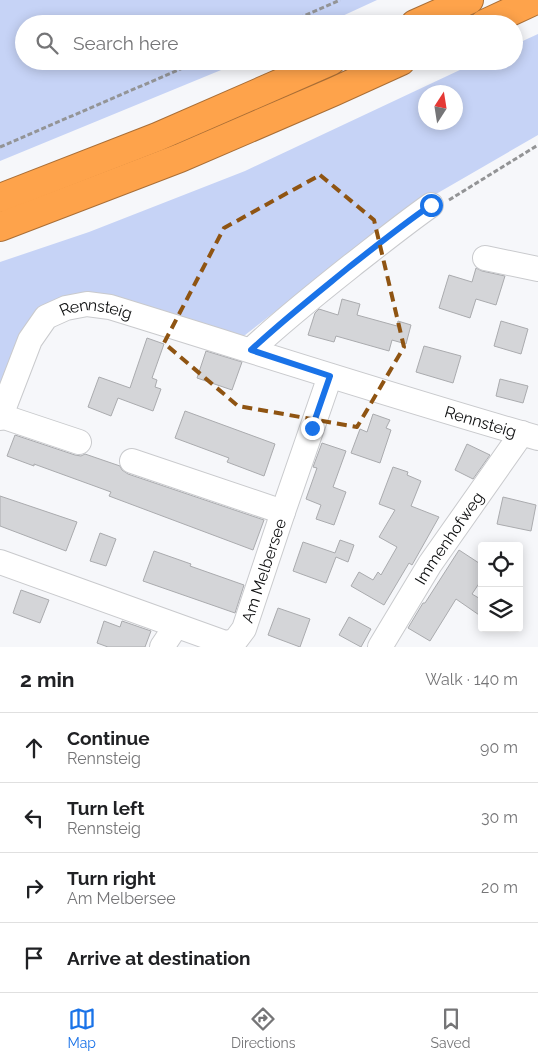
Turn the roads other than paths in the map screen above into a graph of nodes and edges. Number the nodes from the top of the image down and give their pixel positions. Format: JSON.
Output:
{"nodes":[{"id":1,"x":468,"y":0,"type":"edge"},
{"id":2,"x":536,"y":0,"type":"edge"},
{"id":3,"x":435,"y":15,"type":"edge"},
{"id":4,"x":504,"y":15,"type":"edge"},
{"id":5,"x":310,"y":70,"type":"edge"},
{"id":6,"x":381,"y":70,"type":"edge"},
{"id":7,"x":0,"y":198,"type":"edge"},
{"id":8,"x":431,"y":205,"type":"road end"},
{"id":9,"x":0,"y":227,"type":"edge"},
{"id":10,"x":485,"y":258,"type":"dead end"},
{"id":11,"x":538,"y":269,"type":"edge"},
{"id":12,"x":251,"y":350,"type":"junction"},
{"id":13,"x":330,"y":376,"type":"junction"},
{"id":14,"x":0,"y":417,"type":"edge"},
{"id":15,"x":530,"y":436,"type":"edge"},
{"id":16,"x":79,"y":442,"type":"dead end"},
{"id":17,"x":132,"y":461,"type":"dead end"},
{"id":18,"x":282,"y":512,"type":"junction"},
{"id":19,"x":0,"y":562,"type":"edge"},
{"id":20,"x":176,"y":626,"type":"junction"},
{"id":21,"x":162,"y":647,"type":"edge"},
{"id":22,"x":380,"y":647,"type":"edge"}],
"edges":[{"from":1,"to":3,"type":"highway"},
{"from":2,"to":4,"type":"highway"},
{"from":5,"to":7,"type":"highway"},
{"from":6,"to":9,"type":"highway"},
{"from":8,"to":12,"type":"street"},
{"from":10,"to":11,"type":"street"},
{"from":12,"to":13,"type":"street","name":"Rennsteig"},
{"from":12,"to":14,"type":"street","name":"Rennsteig"},
{"from":13,"to":15,"type":"street","name":"Rennsteig"},
{"from":13,"to":18,"type":"street","name":"Am Melbersee"},
{"from":14,"to":16,"type":"street","name":"Rennsteig"},
{"from":15,"to":22,"type":"street","name":"Immenhofweg"},
{"from":17,"to":18,"type":"street"},
{"from":18,"to":20,"type":"street","name":"Am Melbersee"},
{"from":19,"to":20,"type":"street","name":"Am Melbersee"},
{"from":20,"to":21,"type":"street"}]}
